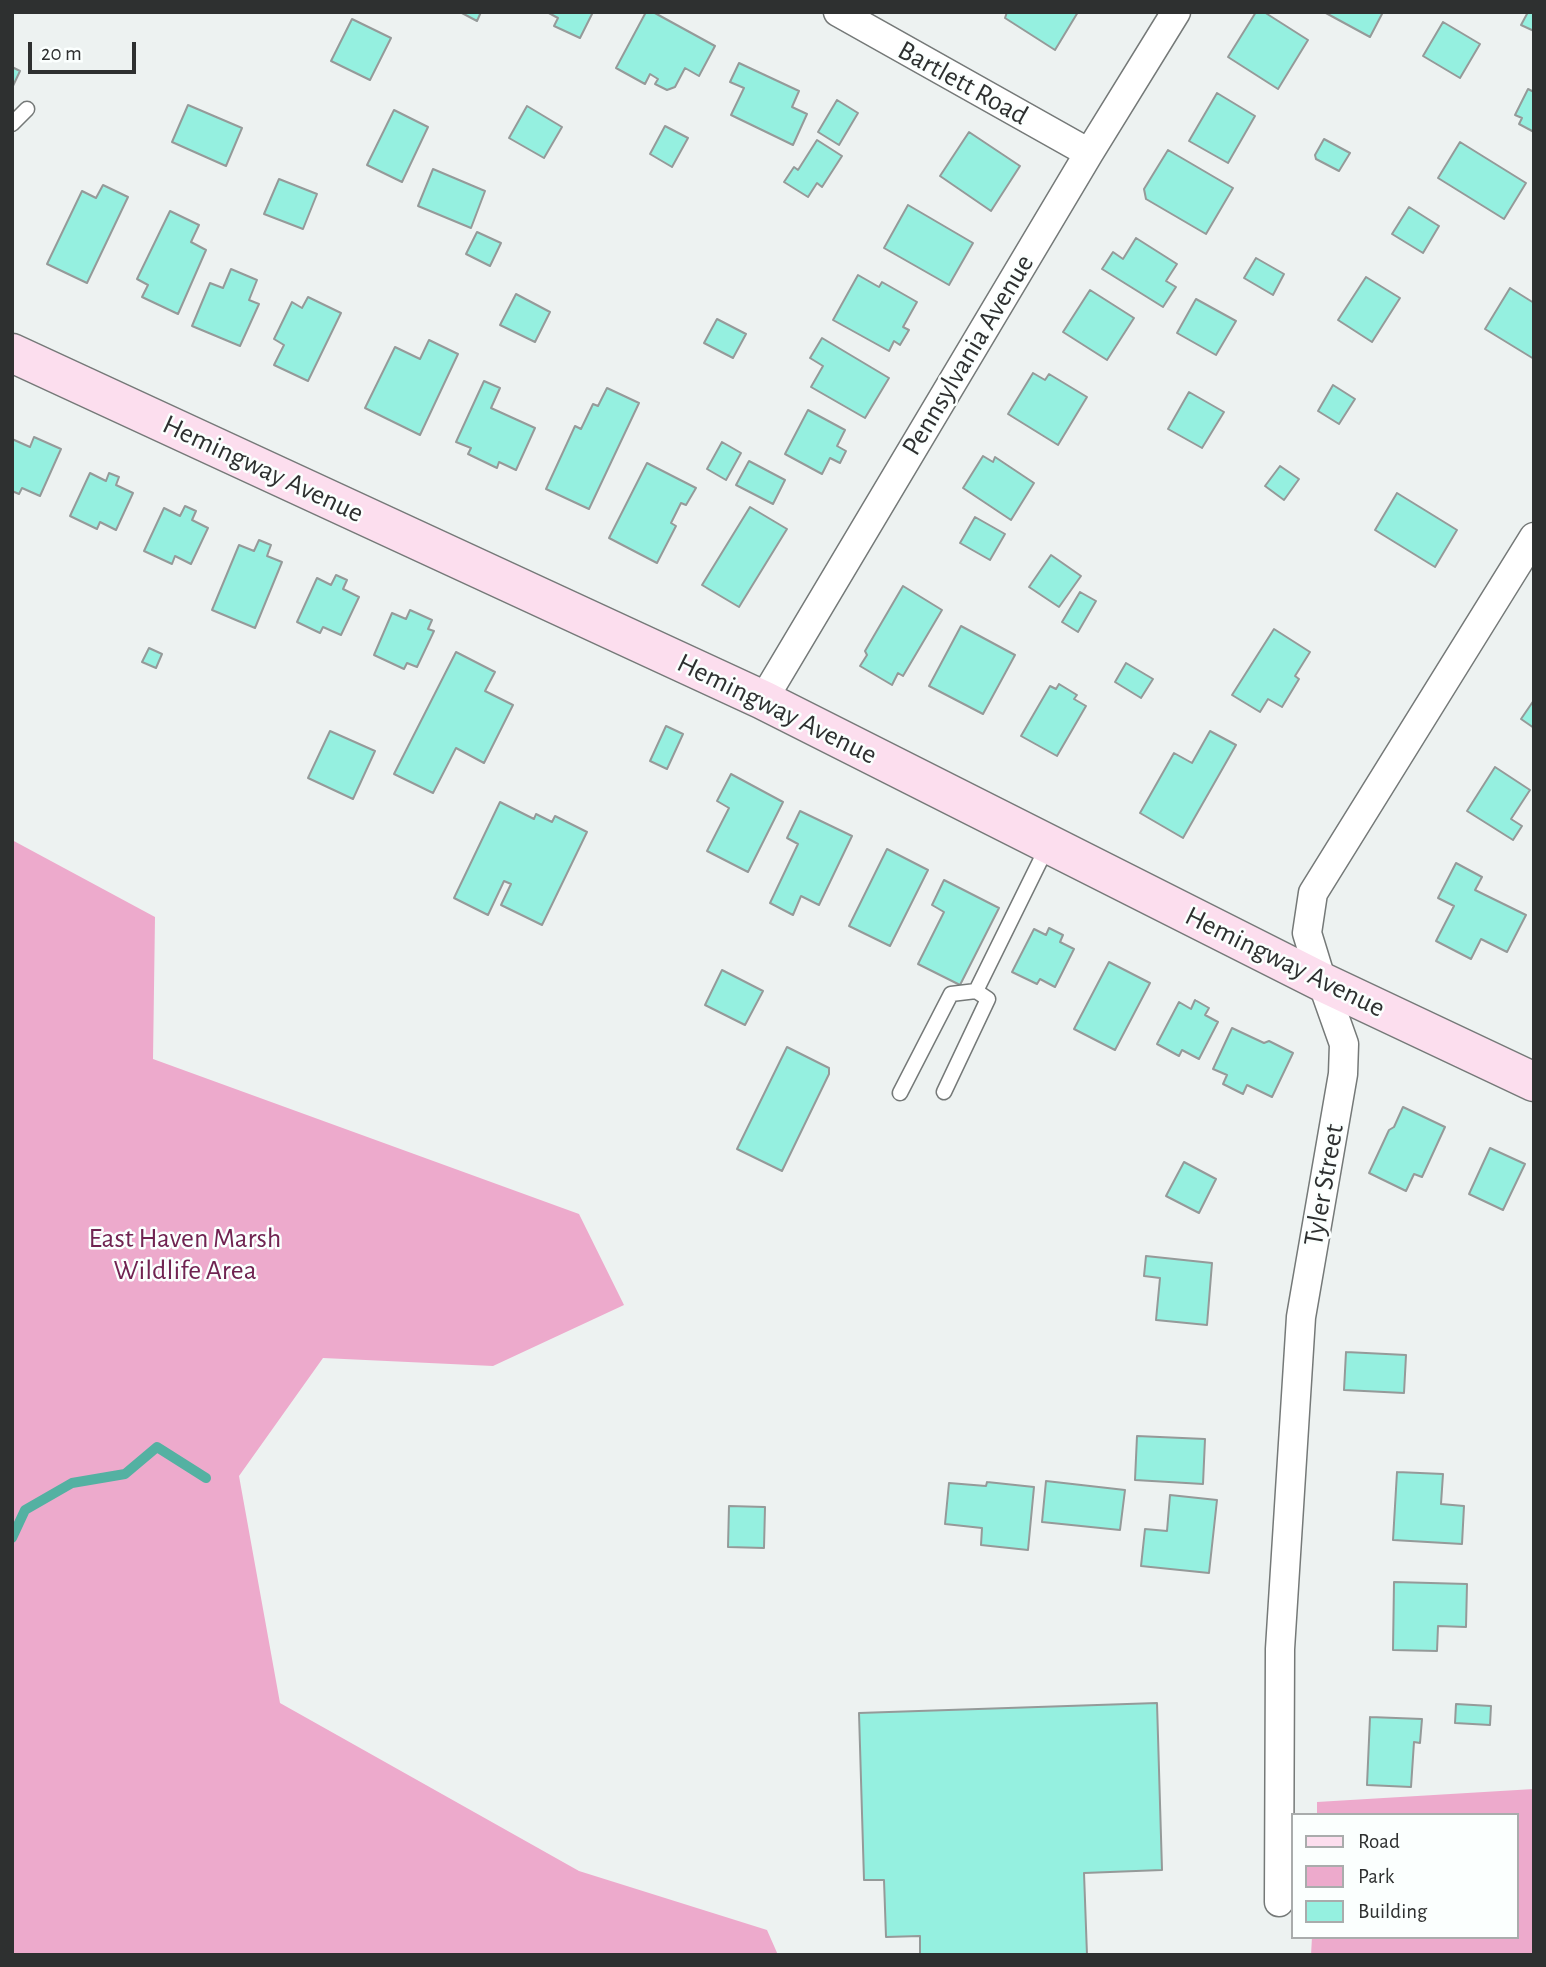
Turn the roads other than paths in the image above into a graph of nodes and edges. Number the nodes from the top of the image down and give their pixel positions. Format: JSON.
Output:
{"nodes":[{"id":1,"x":838,"y":12,"type":"edge"},
{"id":2,"x":1176,"y":12,"type":"edge"},
{"id":3,"x":27,"y":109,"type":"dead end"},
{"id":4,"x":12,"y":124,"type":"edge"},
{"id":5,"x":1089,"y":153,"type":"junction"},
{"id":6,"x":12,"y":353,"type":"edge"},
{"id":7,"x":1534,"y":537,"type":"edge"},
{"id":8,"x":763,"y":700,"type":"junction"},
{"id":9,"x":1048,"y":844,"type":"junction"},
{"id":10,"x":1322,"y":982,"type":"junction"},
{"id":11,"x":976,"y":991,"type":"junction"},
{"id":12,"x":1534,"y":1082,"type":"edge"},
{"id":13,"x":944,"y":1092,"type":"dead end"},
{"id":14,"x":900,"y":1093,"type":"dead end"},
{"id":15,"x":1279,"y":1902,"type":"dead end"}],
"edges":[{"from":1,"to":5,"type":"street","name":"Bartlett Road"},
{"from":2,"to":5,"type":"street","name":"Pennsylvania Avenue"},
{"from":3,"to":4,"type":"lane"},
{"from":5,"to":8,"type":"street","name":"Pennsylvania Avenue"},
{"from":6,"to":8,"type":"main road","name":"Hemingway Avenue"},
{"from":7,"to":10,"type":"street","name":"Tyler Street"},
{"from":8,"to":9,"type":"main road","name":"Hemingway Avenue"},
{"from":9,"to":10,"type":"main road","name":"Hemingway Avenue"},
{"from":9,"to":11,"type":"lane"},
{"from":10,"to":12,"type":"main road","name":"Hemingway Avenue"},
{"from":10,"to":15,"type":"street","name":"Tyler Street"},
{"from":11,"to":13,"type":"lane"},
{"from":11,"to":14,"type":"lane"}]}
